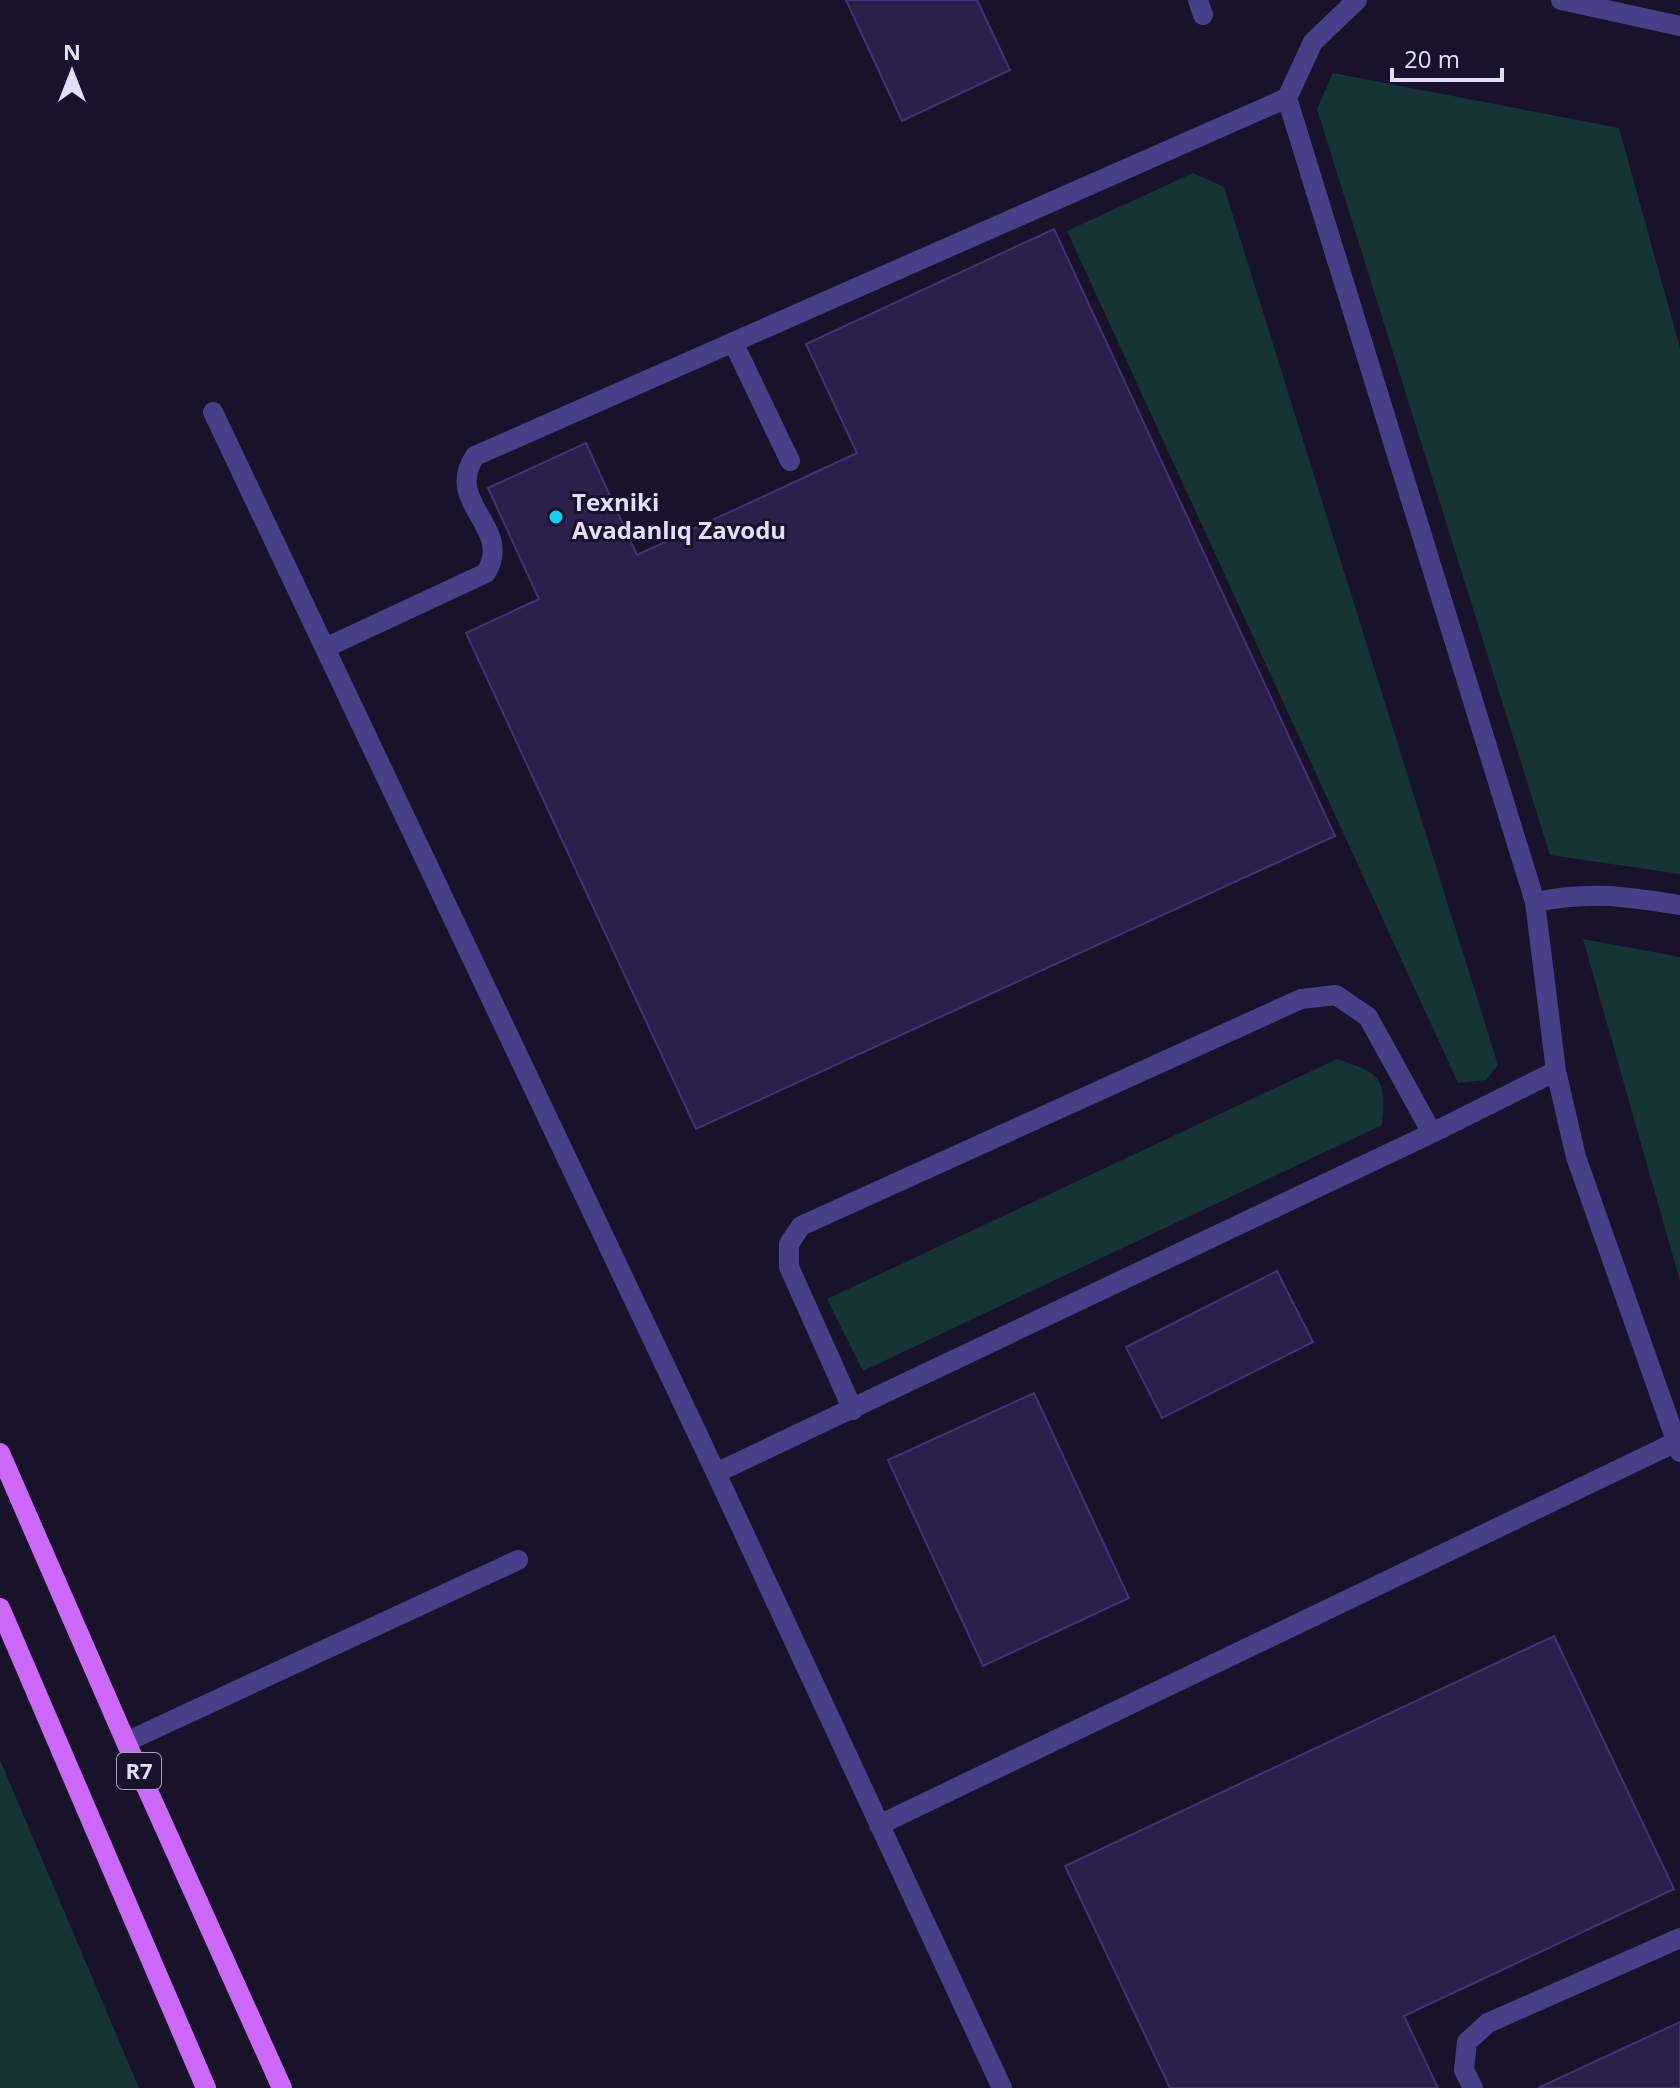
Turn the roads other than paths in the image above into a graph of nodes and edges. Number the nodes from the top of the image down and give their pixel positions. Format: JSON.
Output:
{"nodes":[{"id":1,"x":1357,"y":0,"type":"edge"},
{"id":2,"x":1561,"y":0,"type":"edge"},
{"id":3,"x":1680,"y":26,"type":"edge"},
{"id":4,"x":1287,"y":98,"type":"junction"},
{"id":5,"x":733,"y":342,"type":"junction"},
{"id":6,"x":213,"y":412,"type":"dead end"},
{"id":7,"x":790,"y":461,"type":"dead end"},
{"id":8,"x":325,"y":648,"type":"junction"},
{"id":9,"x":1535,"y":902,"type":"junction"},
{"id":10,"x":1680,"y":905,"type":"edge"},
{"id":11,"x":1556,"y":1071,"type":"junction"},
{"id":12,"x":1432,"y":1133,"type":"junction"},
{"id":13,"x":853,"y":1410,"type":"junction"},
{"id":14,"x":1678,"y":1447,"type":"edge"},
{"id":15,"x":0,"y":1453,"type":"edge"},
{"id":16,"x":716,"y":1473,"type":"junction"},
{"id":17,"x":518,"y":1560,"type":"dead end"},
{"id":18,"x":0,"y":1608,"type":"edge"},
{"id":19,"x":126,"y":1742,"type":"junction"},
{"id":20,"x":879,"y":1825,"type":"junction"},
{"id":21,"x":1680,"y":1938,"type":"edge"},
{"id":22,"x":206,"y":2088,"type":"edge"},
{"id":23,"x":282,"y":2088,"type":"edge"},
{"id":24,"x":1002,"y":2088,"type":"edge"},
{"id":25,"x":1473,"y":2088,"type":"edge"}],
"edges":[{"from":1,"to":4,"type":"lane"},
{"from":2,"to":3,"type":"lane"},
{"from":4,"to":5,"type":"lane"},
{"from":4,"to":9,"type":"lane"},
{"from":5,"to":7,"type":"lane"},
{"from":5,"to":8,"type":"lane"},
{"from":6,"to":8,"type":"lane"},
{"from":8,"to":16,"type":"lane"},
{"from":9,"to":10,"type":"lane"},
{"from":9,"to":11,"type":"lane"},
{"from":11,"to":12,"type":"lane"},
{"from":11,"to":14,"type":"lane"},
{"from":12,"to":13,"type":"lane"},
{"from":12,"to":13,"type":"lane"},
{"from":13,"to":16,"type":"lane"},
{"from":14,"to":20,"type":"lane"},
{"from":15,"to":19,"type":"main road","number":"R7"},
{"from":16,"to":20,"type":"lane"},
{"from":17,"to":19,"type":"lane"},
{"from":18,"to":22,"type":"main road"},
{"from":19,"to":23,"type":"main road","number":"R7"},
{"from":20,"to":24,"type":"lane"},
{"from":21,"to":25,"type":"lane"}]}
